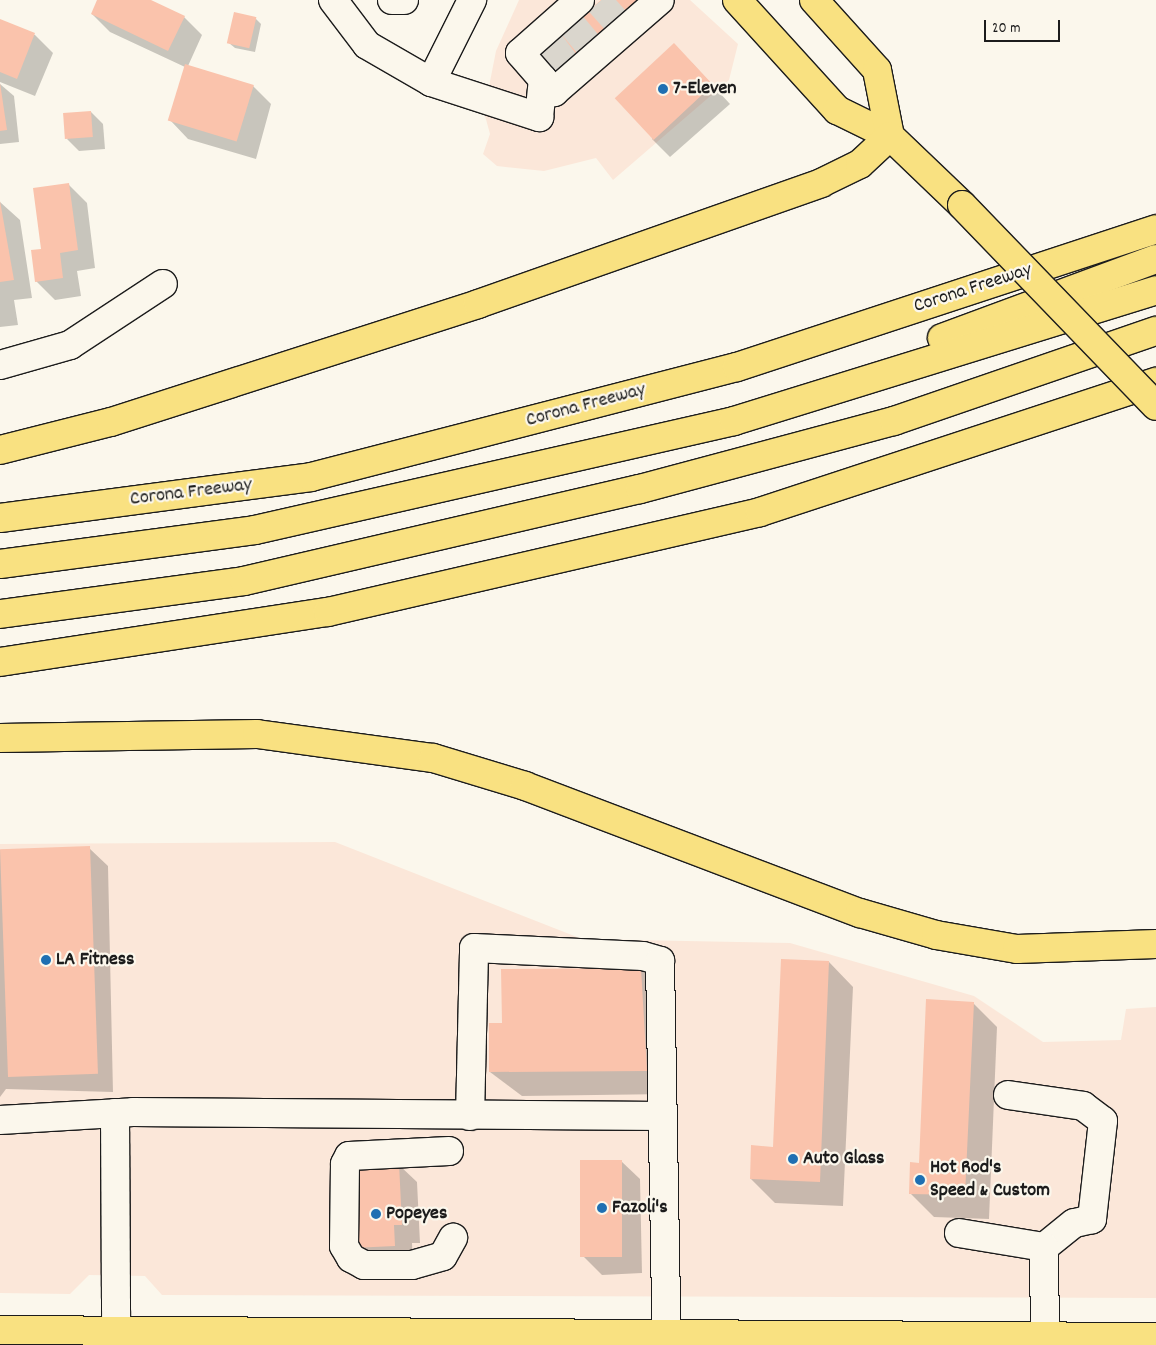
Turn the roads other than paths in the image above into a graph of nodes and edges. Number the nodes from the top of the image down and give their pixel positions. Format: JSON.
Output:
{"nodes":[{"id":1,"x":333,"y":0,"type":"edge"},
{"id":2,"x":392,"y":0,"type":"edge"},
{"id":3,"x":404,"y":0,"type":"edge"},
{"id":4,"x":472,"y":0,"type":"edge"},
{"id":5,"x":737,"y":0,"type":"edge"},
{"id":6,"x":814,"y":0,"type":"edge"},
{"id":7,"x":650,"y":3,"type":"edge"},
{"id":8,"x":588,"y":18,"type":"edge"},
{"id":9,"x":558,"y":54,"type":"junction"},
{"id":10,"x":543,"y":80,"type":"junction"},
{"id":11,"x":431,"y":82,"type":"junction"},
{"id":12,"x":890,"y":136,"type":"junction"},
{"id":13,"x":1156,"y":229,"type":"edge"},
{"id":14,"x":1156,"y":259,"type":"edge"},
{"id":15,"x":163,"y":284,"type":"dead end"},
{"id":16,"x":1156,"y":290,"type":"edge"},
{"id":17,"x":1156,"y":331,"type":"edge"},
{"id":18,"x":0,"y":365,"type":"edge"},
{"id":19,"x":869,"y":380,"type":"junction"},
{"id":20,"x":1156,"y":382,"type":"edge"},
{"id":21,"x":1156,"y":406,"type":"edge"},
{"id":22,"x":0,"y":450,"type":"edge"},
{"id":23,"x":0,"y":518,"type":"edge"},
{"id":24,"x":0,"y":564,"type":"edge"},
{"id":25,"x":0,"y":614,"type":"edge"},
{"id":26,"x":0,"y":662,"type":"edge"},
{"id":27,"x":0,"y":738,"type":"edge"},
{"id":28,"x":1156,"y":944,"type":"edge"},
{"id":29,"x":1008,"y":1095,"type":"dead end"},
{"id":30,"x":115,"y":1113,"type":"junction"},
{"id":31,"x":470,"y":1116,"type":"junction"},
{"id":32,"x":662,"y":1116,"type":"junction"},
{"id":33,"x":0,"y":1120,"type":"edge"},
{"id":34,"x":450,"y":1151,"type":"dead end"},
{"id":35,"x":959,"y":1233,"type":"dead end"},
{"id":36,"x":453,"y":1238,"type":"dead end"},
{"id":37,"x":1044,"y":1248,"type":"junction"},
{"id":38,"x":0,"y":1330,"type":"edge"},
{"id":39,"x":116,"y":1330,"type":"junction"},
{"id":40,"x":1045,"y":1336,"type":"junction"},
{"id":41,"x":1156,"y":1337,"type":"edge"},
{"id":42,"x":667,"y":1340,"type":"edge"}],
"edges":[{"from":1,"to":11,"type":"street"},
{"from":2,"to":3,"type":"street"},
{"from":4,"to":11,"type":"street"},
{"from":5,"to":12,"type":"main road"},
{"from":6,"to":12,"type":"main road"},
{"from":7,"to":8,"type":"street"},
{"from":8,"to":9,"type":"street"},
{"from":8,"to":9,"type":"street"},
{"from":9,"to":10,"type":"street"},
{"from":9,"to":10,"type":"street"},
{"from":10,"to":11,"type":"street"},
{"from":12,"to":21,"type":"main road","bridge":true},
{"from":12,"to":22,"type":"main road"},
{"from":13,"to":23,"type":"main road","name":"Corona Freeway"},
{"from":14,"to":19,"type":"main road"},
{"from":15,"to":18,"type":"street"},
{"from":16,"to":19,"type":"main road"},
{"from":17,"to":25,"type":"main road"},
{"from":19,"to":24,"type":"main road"},
{"from":20,"to":26,"type":"main road"},
{"from":27,"to":28,"type":"main road"},
{"from":29,"to":37,"type":"street"},
{"from":30,"to":31,"type":"street"},
{"from":30,"to":33,"type":"street"},
{"from":30,"to":39,"type":"street"},
{"from":31,"to":32,"type":"street"},
{"from":31,"to":32,"type":"street"},
{"from":32,"to":42,"type":"street"},
{"from":34,"to":36,"type":"street"},
{"from":35,"to":37,"type":"street"},
{"from":37,"to":40,"type":"street"},
{"from":38,"to":39,"type":"main road"},
{"from":39,"to":42,"type":"main road"},
{"from":40,"to":41,"type":"main road"},
{"from":40,"to":42,"type":"main road"}]}
